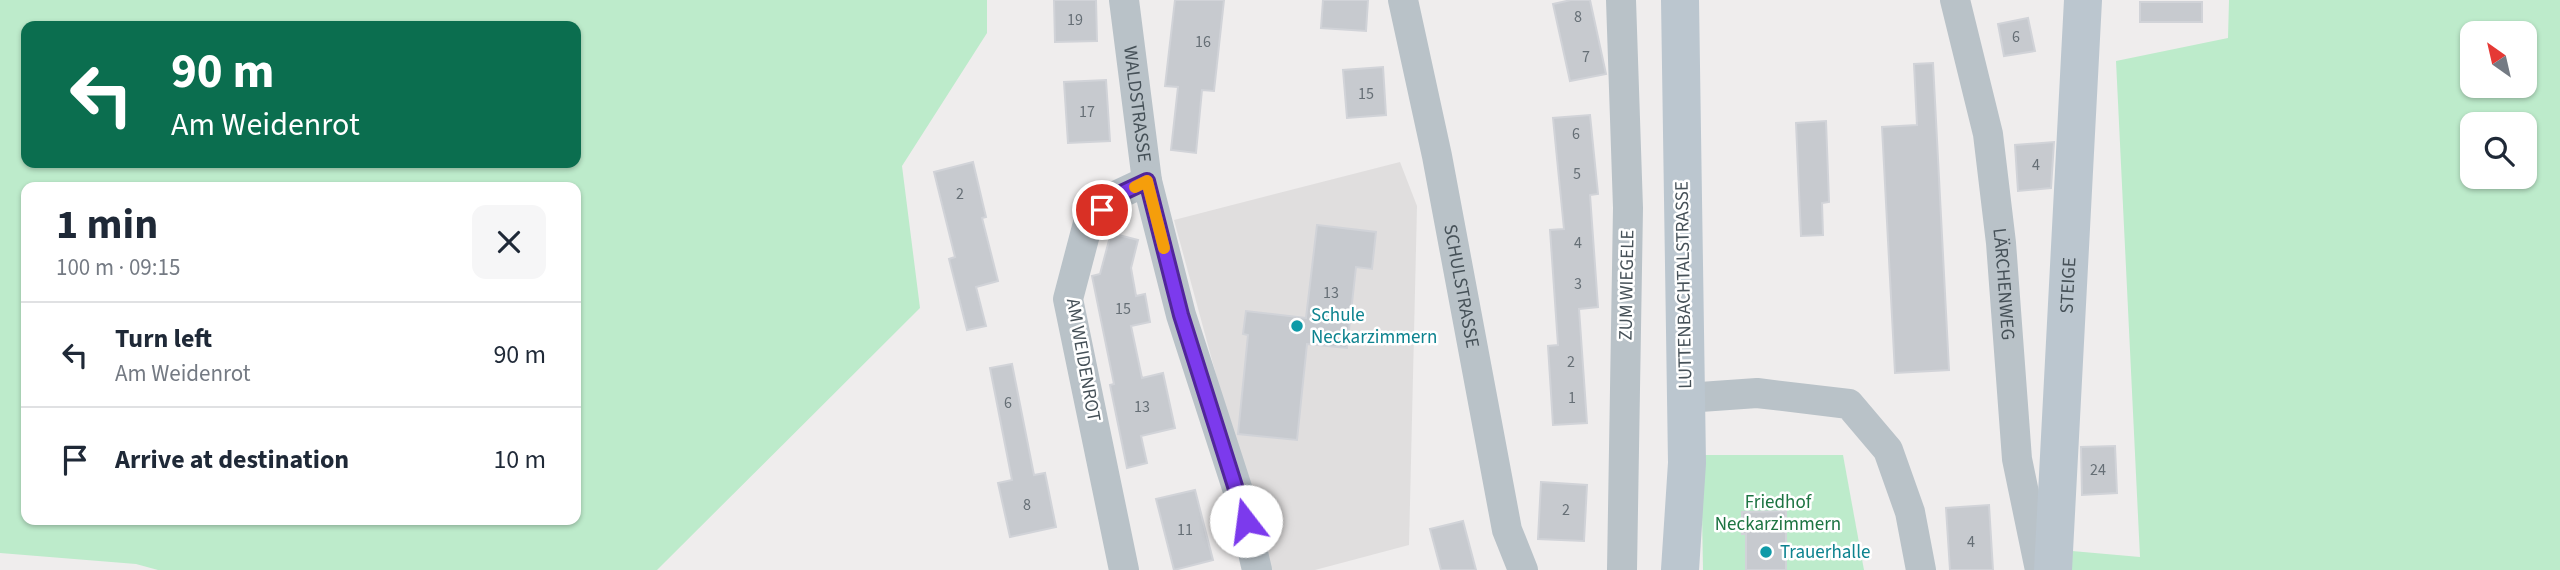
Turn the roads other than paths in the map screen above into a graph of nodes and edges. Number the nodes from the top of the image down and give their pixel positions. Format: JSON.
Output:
{"nodes":[{"id":1,"x":1124,"y":0,"type":"edge"},
{"id":2,"x":1404,"y":0,"type":"edge"},
{"id":3,"x":1621,"y":0,"type":"edge"},
{"id":4,"x":1680,"y":0,"type":"edge"},
{"id":5,"x":1955,"y":0,"type":"edge"},
{"id":6,"x":2083,"y":0,"type":"edge"},
{"id":7,"x":1147,"y":181,"type":"junction"},
{"id":8,"x":1686,"y":398,"type":"junction"},
{"id":9,"x":1124,"y":570,"type":"edge"},
{"id":10,"x":1257,"y":570,"type":"edge"},
{"id":11,"x":1523,"y":570,"type":"edge"},
{"id":12,"x":1622,"y":570,"type":"edge"},
{"id":13,"x":1680,"y":570,"type":"edge"},
{"id":14,"x":1921,"y":570,"type":"edge"},
{"id":15,"x":2040,"y":570,"type":"edge"},
{"id":16,"x":2053,"y":570,"type":"edge"}],
"edges":[{"from":1,"to":7,"type":"street","name":"WALDSTRASSE"},
{"from":2,"to":11,"type":"street","name":"SCHULSTRASSE"},
{"from":3,"to":12,"type":"street","name":"ZUM WIEGELE"},
{"from":4,"to":8,"type":"street","name":"LUTTENBACHTALSTRASSE"},
{"from":5,"to":15,"type":"street","name":"LÄRCHENWEG"},
{"from":6,"to":16,"type":"street","name":"STEIGE"},
{"from":7,"to":9,"type":"street","name":"AM WEIDENROT"},
{"from":7,"to":10,"type":"street","name":"WALDSTRASSE"},
{"from":8,"to":13,"type":"street","name":"LUTTENBACHTALSTRASSE"},
{"from":8,"to":14,"type":"street"}]}
